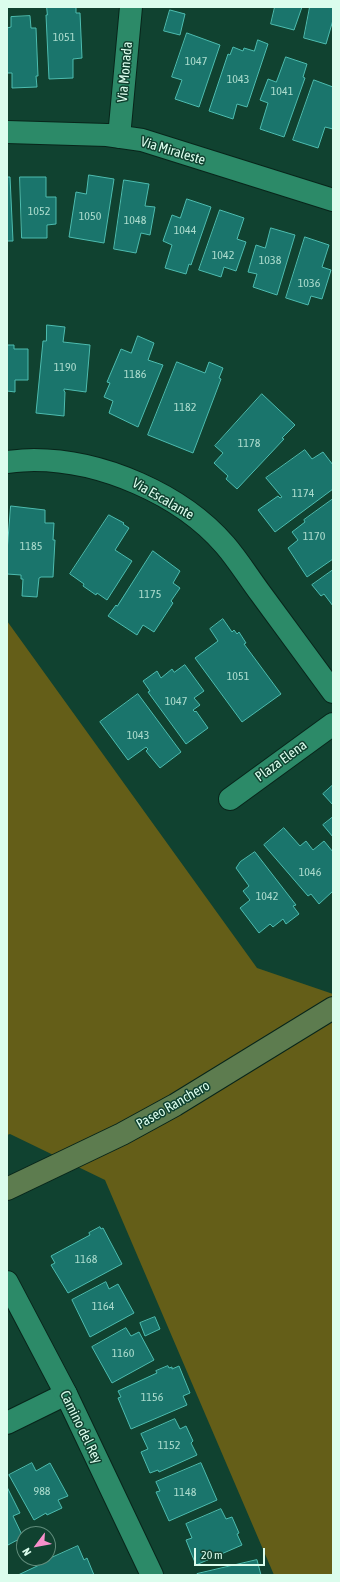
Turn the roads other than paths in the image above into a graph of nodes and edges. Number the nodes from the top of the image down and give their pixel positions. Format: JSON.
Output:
{"nodes":[{"id":1,"x":131,"y":7,"type":"edge"},
{"id":2,"x":7,"y":132,"type":"edge"},
{"id":3,"x":119,"y":137,"type":"junction"},
{"id":4,"x":333,"y":200,"type":"edge"},
{"id":5,"x":7,"y":462,"type":"edge"},
{"id":6,"x":333,"y":692,"type":"edge"},
{"id":7,"x":333,"y":724,"type":"edge"},
{"id":8,"x":230,"y":799,"type":"dead end"},
{"id":9,"x":333,"y":1008,"type":"edge"},
{"id":10,"x":7,"y":1189,"type":"edge"},
{"id":11,"x":7,"y":1282,"type":"edge"},
{"id":12,"x":66,"y":1394,"type":"junction"},
{"id":13,"x":7,"y":1423,"type":"edge"},
{"id":14,"x":152,"y":1575,"type":"edge"}],
"edges":[{"from":1,"to":3,"type":"street","name":"Via Monada"},
{"from":2,"to":3,"type":"street","name":"Via Miraleste"},
{"from":3,"to":4,"type":"street","name":"Via Miraleste"},
{"from":5,"to":6,"type":"street","name":"Via Escalante"},
{"from":7,"to":8,"type":"street","name":"Plaza Elena"},
{"from":9,"to":10,"type":"main road","name":"Paseo Ranchero"},
{"from":11,"to":12,"type":"street","name":"Camino del Rey"},
{"from":12,"to":13,"type":"street"},
{"from":12,"to":14,"type":"street","name":"Camino del Rey"}]}
